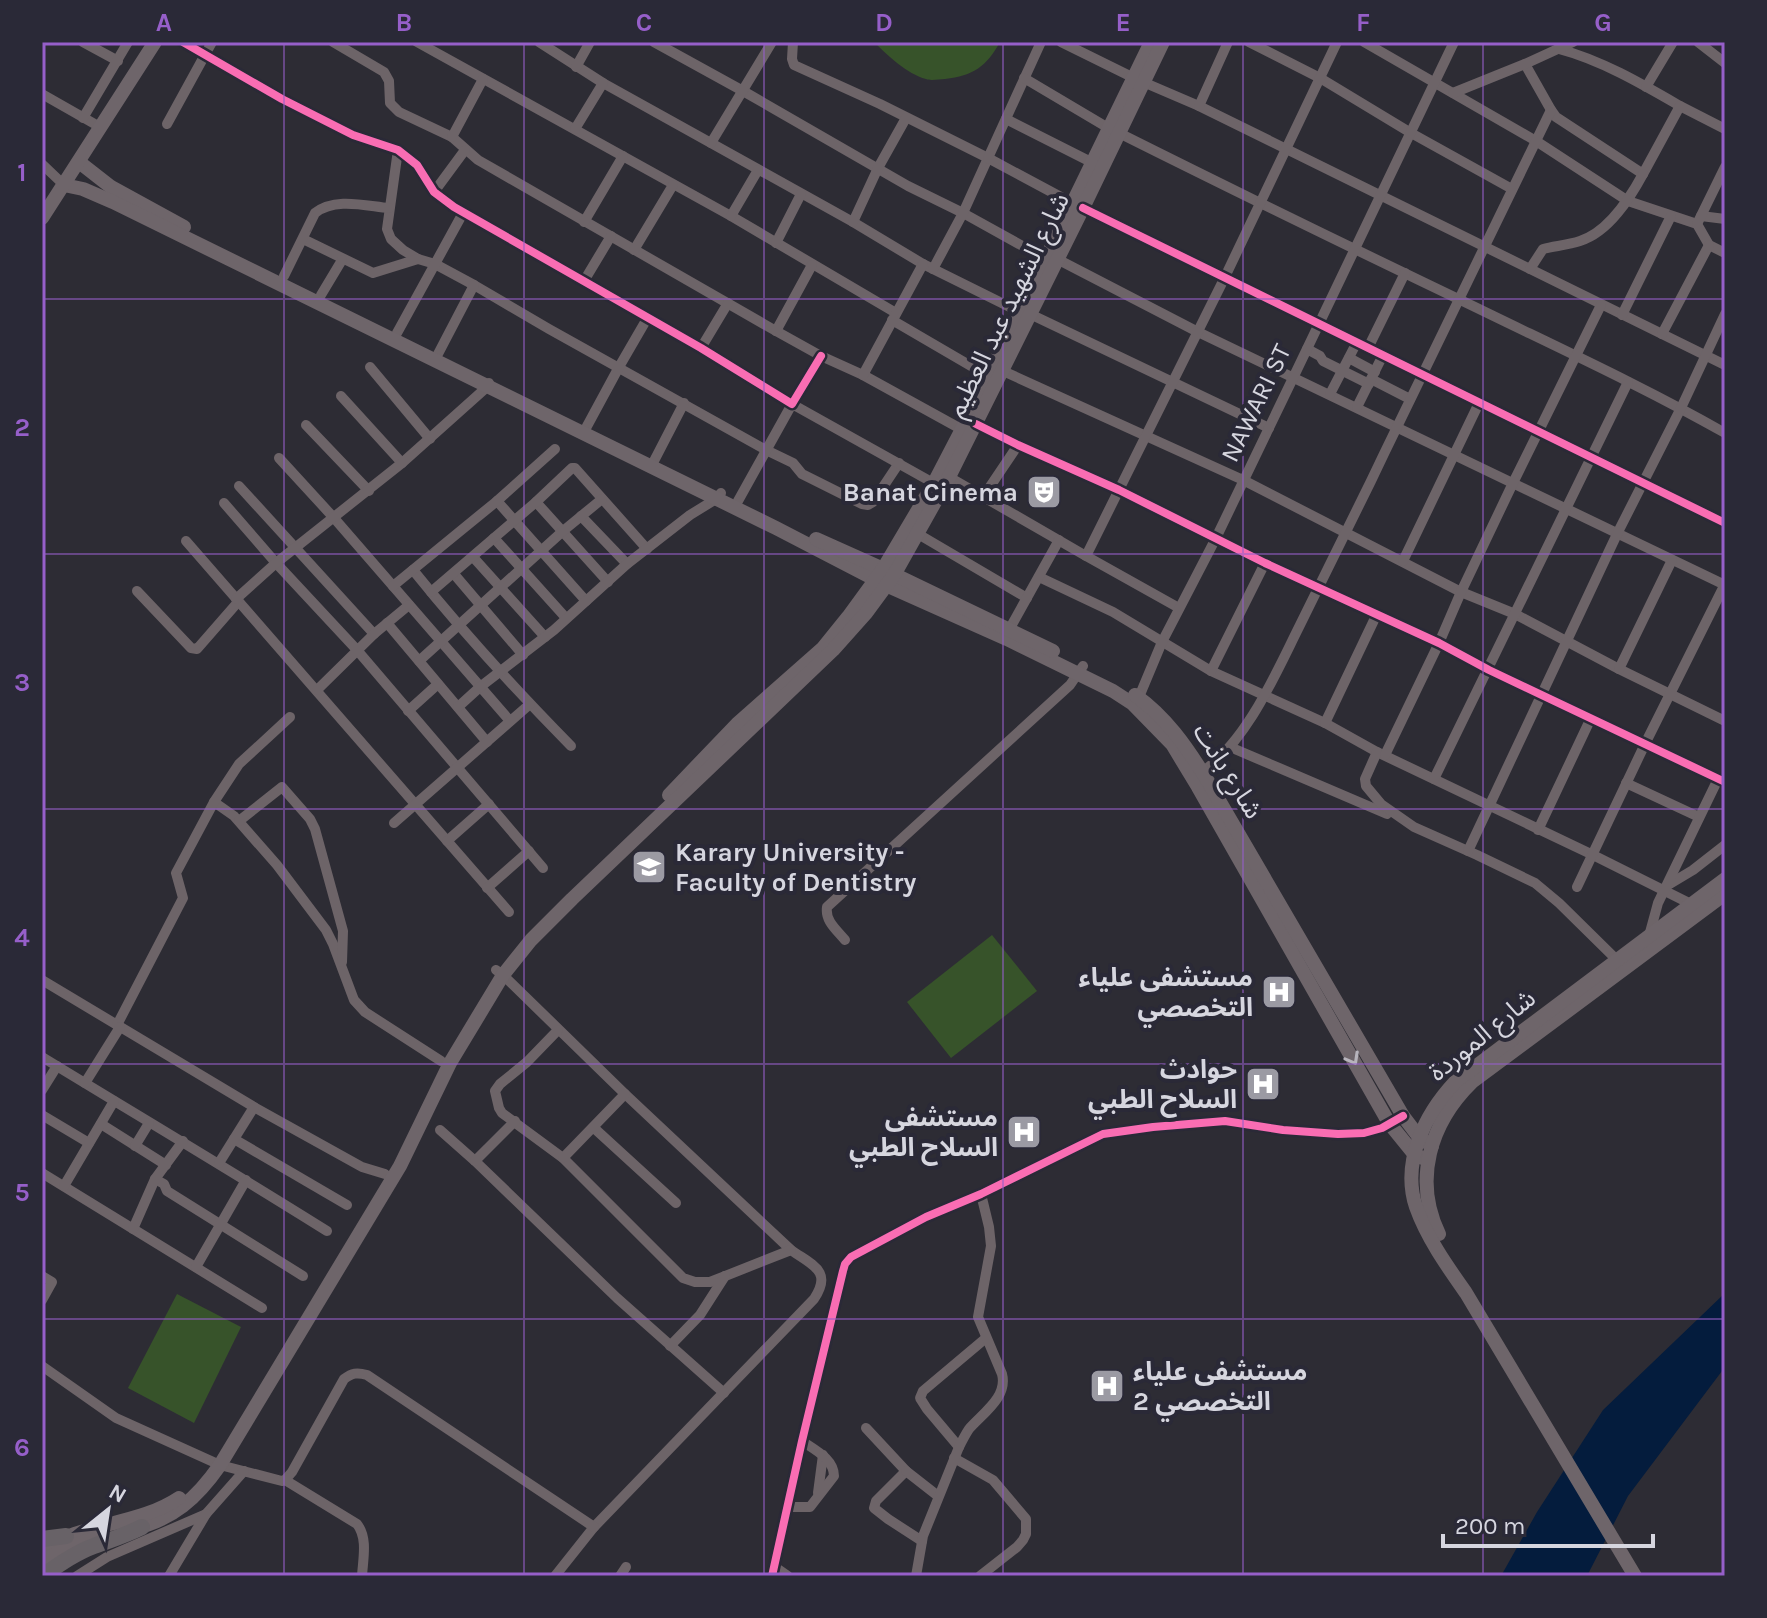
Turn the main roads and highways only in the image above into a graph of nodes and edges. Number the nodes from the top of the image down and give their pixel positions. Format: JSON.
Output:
{"nodes":[{"id":1,"x":155,"y":42,"type":"edge"},
{"id":2,"x":1151,"y":42,"type":"edge"},
{"id":3,"x":1163,"y":42,"type":"edge"},
{"id":4,"x":1139,"y":80,"type":"junction"},
{"id":5,"x":79,"y":162,"type":"junction"},
{"id":6,"x":64,"y":185,"type":"junction"},
{"id":7,"x":42,"y":218,"type":"edge"},
{"id":8,"x":203,"y":241,"type":"junction"},
{"id":9,"x":304,"y":291,"type":"junction"},
{"id":10,"x":995,"y":374,"type":"junction"},
{"id":11,"x":489,"y":384,"type":"junction"},
{"id":12,"x":942,"y":483,"type":"junction"},
{"id":13,"x":718,"y":496,"type":"junction"},
{"id":14,"x":899,"y":544,"type":"junction"},
{"id":15,"x":846,"y":559,"type":"junction"},
{"id":16,"x":885,"y":577,"type":"junction"},
{"id":17,"x":919,"y":600,"type":"junction"},
{"id":18,"x":866,"y":613,"type":"junction"},
{"id":19,"x":848,"y":617,"type":"junction"},
{"id":20,"x":1081,"y":670,"type":"junction"},
{"id":21,"x":655,"y":815,"type":"junction"},
{"id":22,"x":1725,"y":879,"type":"edge"},
{"id":23,"x":1725,"y":894,"type":"edge"},
{"id":24,"x":1653,"y":940,"type":"junction"},
{"id":25,"x":1621,"y":964,"type":"junction"},
{"id":26,"x":499,"y":972,"type":"junction"},
{"id":27,"x":1437,"y":1103,"type":"junction"},
{"id":28,"x":1396,"y":1120,"type":"junction"},
{"id":29,"x":1423,"y":1150,"type":"junction"},
{"id":30,"x":1551,"y":1437,"type":"junction"},
{"id":31,"x":217,"y":1464,"type":"junction"},
{"id":32,"x":142,"y":1527,"type":"junction"},
{"id":33,"x":66,"y":1536,"type":"junction"},
{"id":34,"x":42,"y":1539,"type":"edge"},
{"id":35,"x":42,"y":1550,"type":"edge"},
{"id":36,"x":42,"y":1561,"type":"edge"},
{"id":37,"x":43,"y":1576,"type":"edge"},
{"id":38,"x":1626,"y":1576,"type":"edge"},
{"id":39,"x":1635,"y":1576,"type":"edge"},
{"id":40,"x":1645,"y":1576,"type":"edge"}],
"edges":[{"from":1,"to":5,"type":"main road"},
{"from":2,"to":4,"type":"main road","name":"شارع الشهيد عبد العظيم"},
{"from":3,"to":4,"type":"main road","name":"شارع الشهيد عبد العظيم"},
{"from":4,"to":10,"type":"main road","name":"شارع الشهيد عبد العظيم"},
{"from":5,"to":6,"type":"main road"},
{"from":5,"to":8,"type":"main road"},
{"from":6,"to":7,"type":"main road"},
{"from":6,"to":8,"type":"main road"},
{"from":8,"to":9,"type":"main road"},
{"from":8,"to":9,"type":"main road"},
{"from":9,"to":11,"type":"main road"},
{"from":9,"to":11,"type":"main road"},
{"from":10,"to":12,"type":"main road","name":"شارع الشهيد عبد العظيم"},
{"from":10,"to":12,"type":"main road","name":"شارع الشهيد عبد العظيم"},
{"from":11,"to":13,"type":"main road"},
{"from":11,"to":13,"type":"main road"},
{"from":12,"to":14,"type":"main road","name":"شارع الشهيد عبد العظيم"},
{"from":12,"to":16,"type":"main road","name":"شارع الشهيد عبد العظيم"},
{"from":13,"to":15,"type":"main road"},
{"from":13,"to":15,"type":"main road"},
{"from":14,"to":15,"type":"main road"},
{"from":14,"to":16,"type":"main road","name":"شارع الشهيد عبد العظيم"},
{"from":15,"to":16,"type":"main road"},
{"from":15,"to":19,"type":"main road"},
{"from":16,"to":17,"type":"main road","name":"شارع بانت"},
{"from":16,"to":18,"type":"main road"},
{"from":16,"to":19,"type":"main road"},
{"from":16,"to":20,"type":"main road","name":"شارع بانت"},
{"from":17,"to":18,"type":"main road"},
{"from":17,"to":20,"type":"main road","name":"شارع بانت"},
{"from":18,"to":21,"type":"main road"},
{"from":19,"to":21,"type":"main road"},
{"from":20,"to":28,"type":"main road","name":"شارع بانت","one_way":true},
{"from":20,"to":28,"type":"main road","name":"شارع بانت"},
{"from":21,"to":26,"type":"main road"},
{"from":22,"to":24,"type":"main road","name":"شارع الموردة"},
{"from":23,"to":24,"type":"main road","name":"شارع الموردة"},
{"from":24,"to":25,"type":"main road","name":"شارع الموردة"},
{"from":25,"to":27,"type":"main road","name":"شارع الموردة"},
{"from":25,"to":29,"type":"main road","name":"شارع الموردة"},
{"from":26,"to":31,"type":"main road"},
{"from":26,"to":31,"type":"main road"},
{"from":27,"to":28,"type":"main road"},
{"from":27,"to":29,"type":"main road","name":"شارع الموردة"},
{"from":28,"to":29,"type":"main road","name":"شارع بانت"},
{"from":29,"to":30,"type":"main road","name":"شارع الموردة"},
{"from":30,"to":38,"type":"main road"},
{"from":30,"to":39,"type":"main road","name":"شارع الموردة"},
{"from":30,"to":40,"type":"main road"},
{"from":31,"to":32,"type":"main road"},
{"from":31,"to":33,"type":"main road"},
{"from":32,"to":36,"type":"main road"},
{"from":32,"to":37,"type":"highway"},
{"from":33,"to":34,"type":"highway"},
{"from":33,"to":35,"type":"main road"}]}
